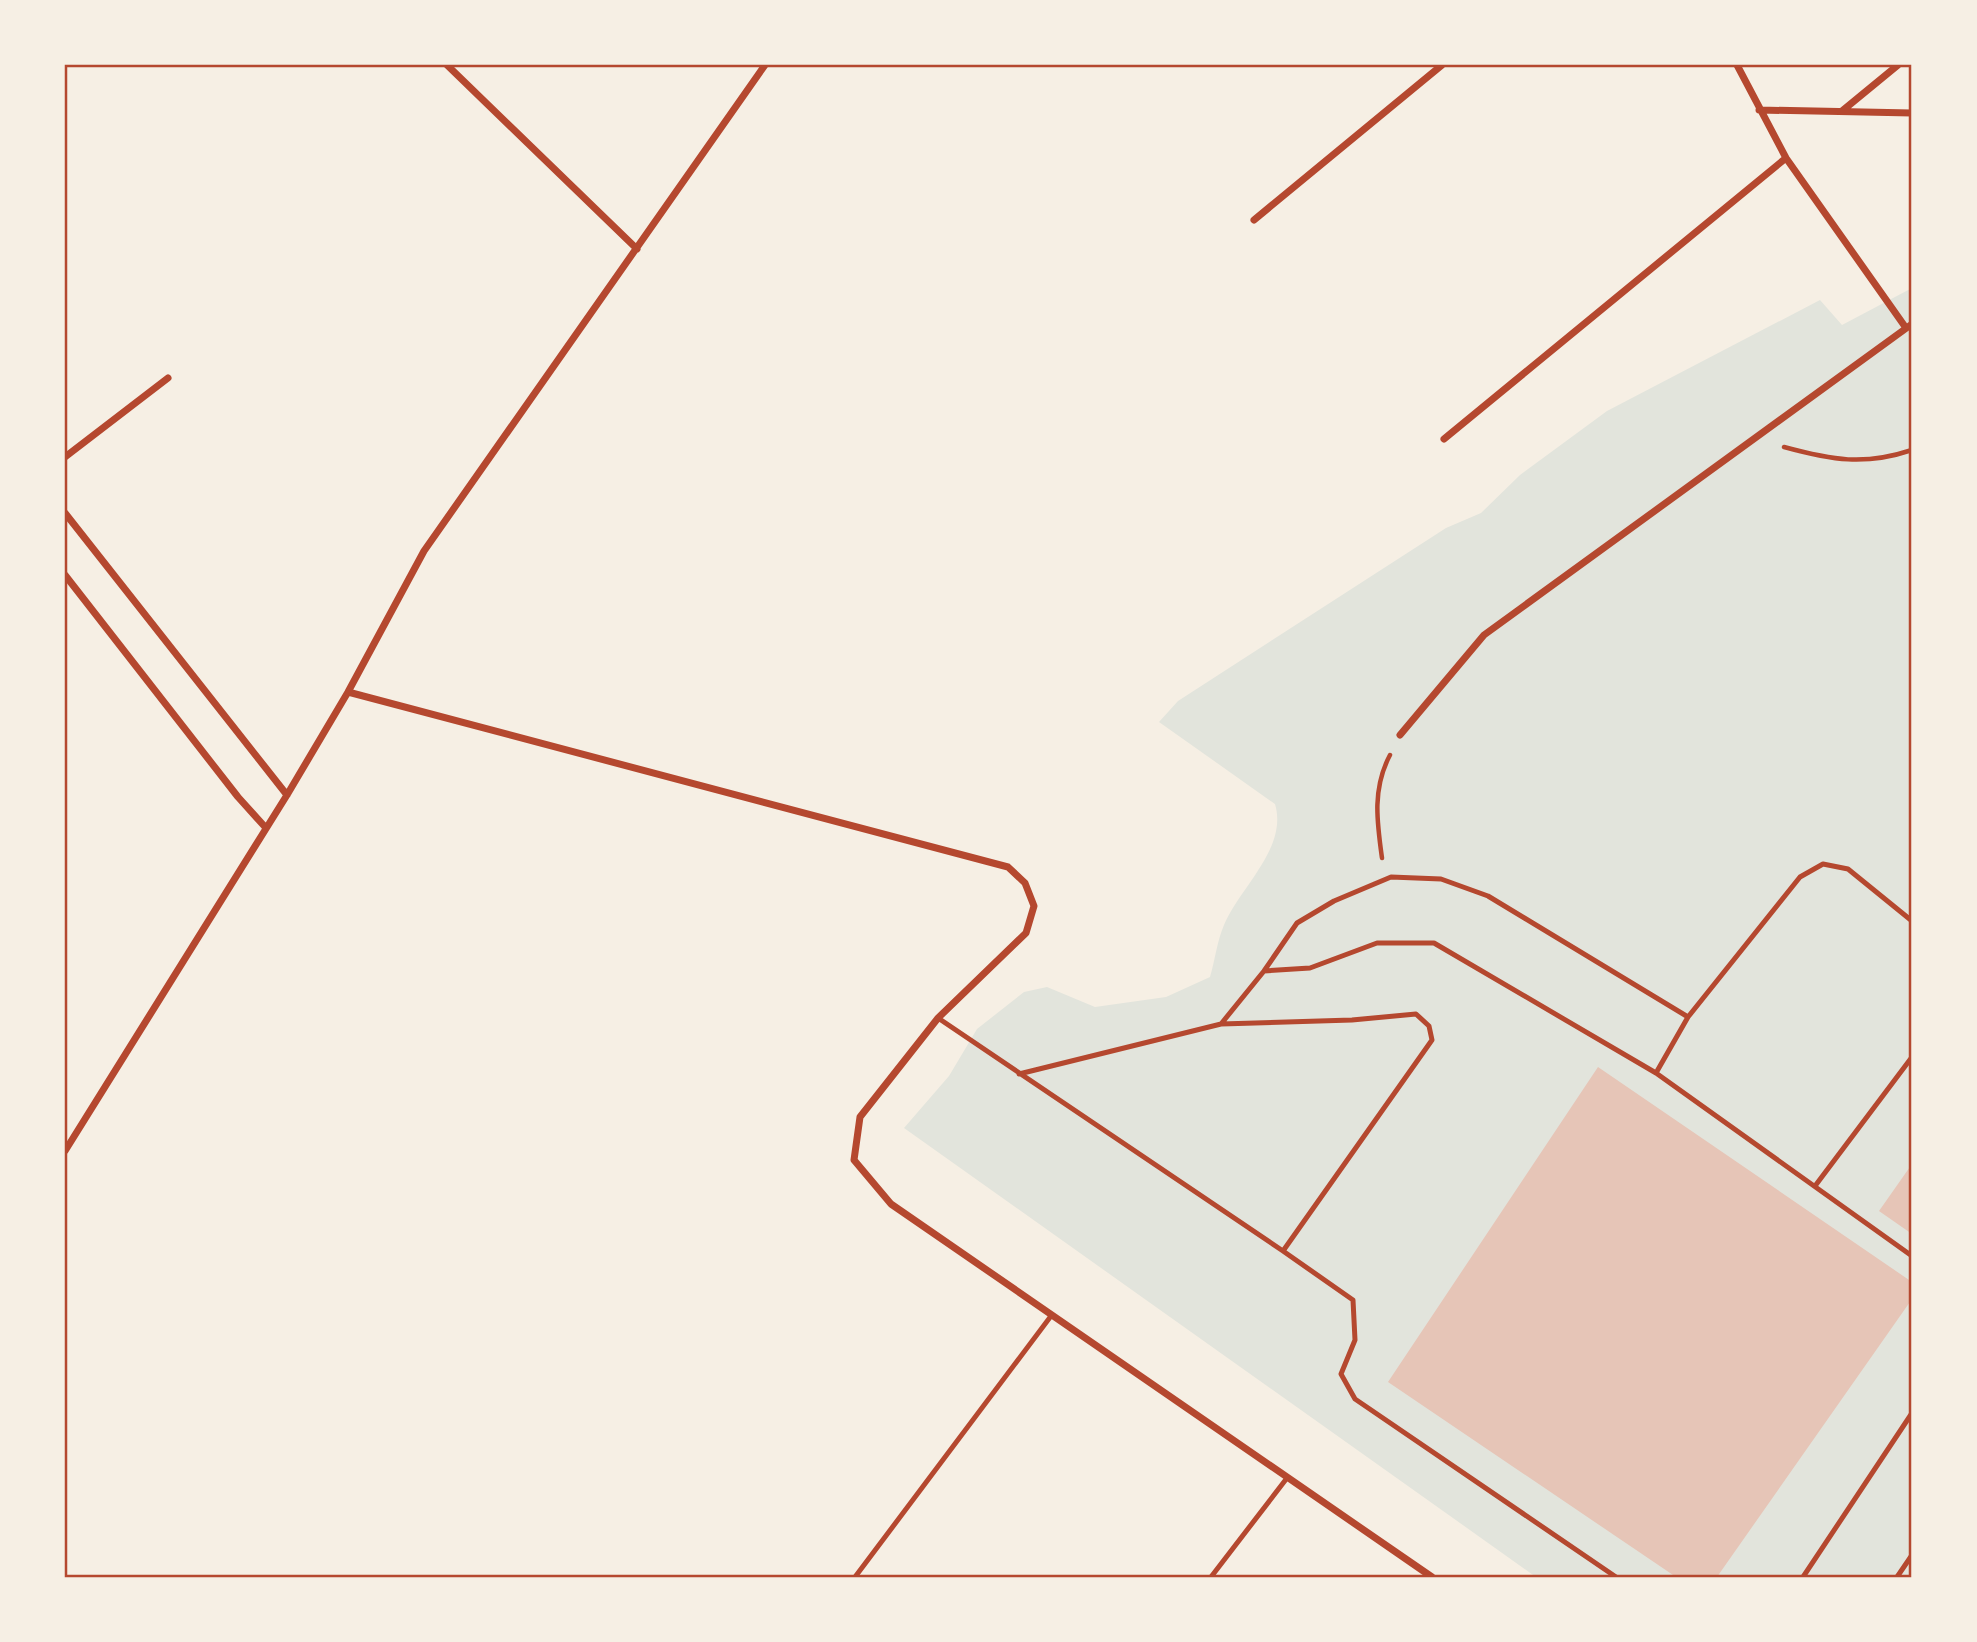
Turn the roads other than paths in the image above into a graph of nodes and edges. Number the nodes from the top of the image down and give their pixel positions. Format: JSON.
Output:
{"nodes":[{"id":1,"x":447,"y":65,"type":"edge"},
{"id":2,"x":765,"y":65,"type":"edge"},
{"id":3,"x":1443,"y":65,"type":"edge"},
{"id":4,"x":1737,"y":65,"type":"edge"},
{"id":5,"x":1898,"y":65,"type":"edge"},
{"id":6,"x":1759,"y":110,"type":"junction"},
{"id":7,"x":1841,"y":111,"type":"junction"},
{"id":8,"x":1912,"y":113,"type":"edge"},
{"id":9,"x":1786,"y":158,"type":"junction"},
{"id":10,"x":1254,"y":220,"type":"dead end"},
{"id":11,"x":637,"y":249,"type":"junction"},
{"id":12,"x":1909,"y":326,"type":"edge"},
{"id":13,"x":168,"y":378,"type":"dead end"},
{"id":14,"x":1444,"y":439,"type":"dead end"},
{"id":15,"x":65,"y":457,"type":"edge"},
{"id":16,"x":65,"y":513,"type":"edge"},
{"id":17,"x":65,"y":575,"type":"edge"},
{"id":18,"x":348,"y":692,"type":"junction"},
{"id":19,"x":1400,"y":736,"type":"road end"},
{"id":20,"x":287,"y":795,"type":"junction"},
{"id":21,"x":266,"y":828,"type":"junction"},
{"id":22,"x":1912,"y":921,"type":"edge"},
{"id":23,"x":1264,"y":971,"type":"junction"},
{"id":24,"x":1688,"y":1017,"type":"junction"},
{"id":25,"x":938,"y":1018,"type":"junction"},
{"id":26,"x":1221,"y":1024,"type":"junction"},
{"id":27,"x":1912,"y":1057,"type":"edge"},
{"id":28,"x":1656,"y":1073,"type":"junction"},
{"id":29,"x":1019,"y":1074,"type":"junction"},
{"id":30,"x":65,"y":1151,"type":"edge"},
{"id":31,"x":1815,"y":1186,"type":"junction"},
{"id":32,"x":1283,"y":1251,"type":"junction"},
{"id":33,"x":1912,"y":1256,"type":"edge"},
{"id":34,"x":1051,"y":1316,"type":"junction"},
{"id":35,"x":1912,"y":1413,"type":"edge"},
{"id":36,"x":1287,"y":1478,"type":"junction"},
{"id":37,"x":1912,"y":1555,"type":"edge"},
{"id":38,"x":855,"y":1577,"type":"edge"},
{"id":39,"x":1211,"y":1577,"type":"edge"},
{"id":40,"x":1432,"y":1577,"type":"edge"},
{"id":41,"x":1616,"y":1577,"type":"edge"},
{"id":42,"x":1802,"y":1577,"type":"edge"},
{"id":43,"x":1897,"y":1577,"type":"edge"}],
"edges":[{"from":1,"to":11,"type":"street"},
{"from":2,"to":11,"type":"street"},
{"from":3,"to":10,"type":"street"},
{"from":4,"to":6,"type":"street"},
{"from":5,"to":7,"type":"street"},
{"from":6,"to":7,"type":"street"},
{"from":6,"to":9,"type":"street"},
{"from":7,"to":8,"type":"street"},
{"from":9,"to":12,"type":"street"},
{"from":9,"to":14,"type":"street"},
{"from":11,"to":18,"type":"street"},
{"from":12,"to":19,"type":"street"},
{"from":13,"to":15,"type":"street"},
{"from":16,"to":20,"type":"street"},
{"from":17,"to":21,"type":"street"},
{"from":18,"to":20,"type":"street"},
{"from":18,"to":25,"type":"street"},
{"from":20,"to":21,"type":"street"},
{"from":21,"to":30,"type":"street"},
{"from":22,"to":24,"type":"lane"},
{"from":23,"to":24,"type":"lane"},
{"from":23,"to":26,"type":"lane"},
{"from":23,"to":28,"type":"lane"},
{"from":24,"to":28,"type":"lane"},
{"from":25,"to":29,"type":"lane"},
{"from":25,"to":34,"type":"street"},
{"from":26,"to":29,"type":"lane"},
{"from":26,"to":32,"type":"lane"},
{"from":27,"to":31,"type":"lane"},
{"from":28,"to":31,"type":"lane"},
{"from":29,"to":32,"type":"lane"},
{"from":31,"to":33,"type":"lane"},
{"from":32,"to":41,"type":"lane"},
{"from":34,"to":36,"type":"street"},
{"from":34,"to":38,"type":"lane"},
{"from":35,"to":42,"type":"lane"},
{"from":36,"to":39,"type":"lane"},
{"from":36,"to":40,"type":"street"},
{"from":37,"to":43,"type":"lane"}]}
